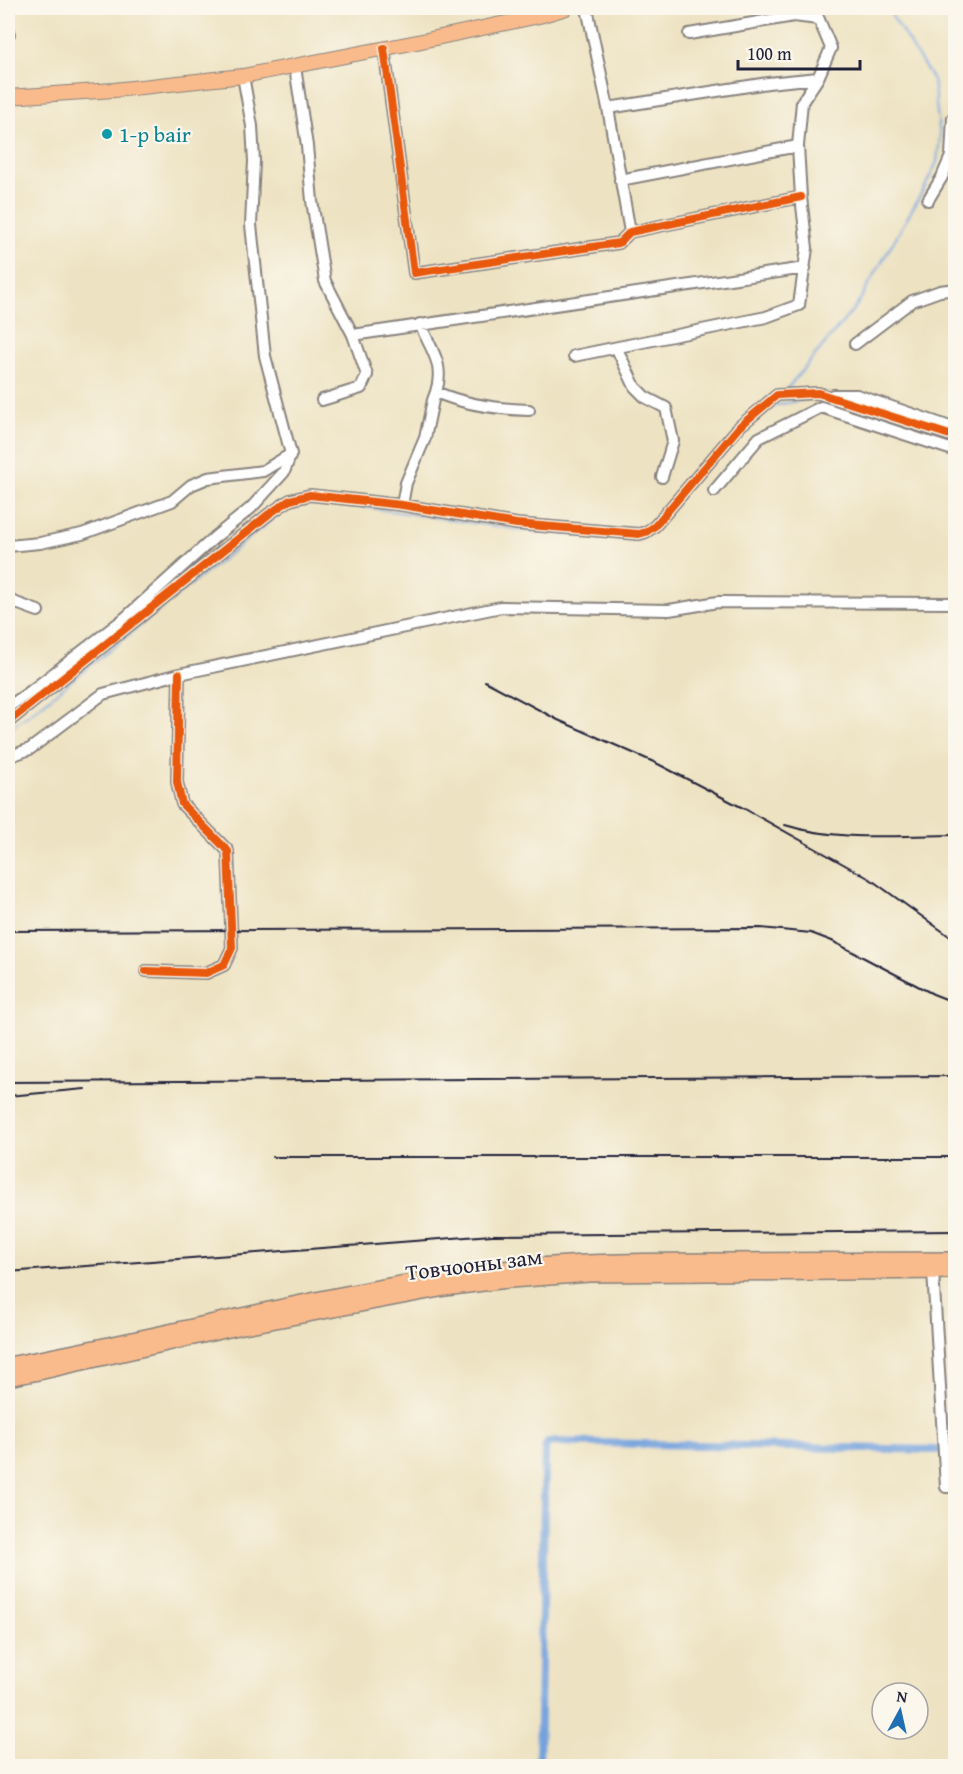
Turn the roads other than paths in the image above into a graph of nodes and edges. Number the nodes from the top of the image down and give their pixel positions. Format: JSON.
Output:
{"nodes":[{"id":1,"x":566,"y":8,"type":"edge"},
{"id":2,"x":587,"y":8,"type":"edge"},
{"id":3,"x":814,"y":8,"type":"edge"},
{"id":4,"x":818,"y":19,"type":"junction"},
{"id":5,"x":689,"y":34,"type":"dead end"},
{"id":6,"x":384,"y":48,"type":"junction"},
{"id":7,"x":295,"y":67,"type":"junction"},
{"id":8,"x":243,"y":76,"type":"junction"},
{"id":9,"x":818,"y":78,"type":"junction"},
{"id":10,"x":8,"y":97,"type":"edge"},
{"id":11,"x":608,"y":108,"type":"junction"},
{"id":12,"x":956,"y":116,"type":"edge"},
{"id":13,"x":798,"y":146,"type":"junction"},
{"id":14,"x":620,"y":180,"type":"junction"},
{"id":15,"x":801,"y":197,"type":"junction"},
{"id":16,"x":928,"y":200,"type":"dead end"},
{"id":17,"x":630,"y":232,"type":"junction"},
{"id":18,"x":805,"y":268,"type":"junction"},
{"id":19,"x":956,"y":289,"type":"edge"},
{"id":20,"x":420,"y":324,"type":"junction"},
{"id":21,"x":353,"y":336,"type":"junction"},
{"id":22,"x":855,"y":344,"type":"dead end"},
{"id":23,"x":617,"y":349,"type":"junction"},
{"id":24,"x":574,"y":356,"type":"dead end"},
{"id":25,"x":436,"y":392,"type":"junction"},
{"id":26,"x":827,"y":396,"type":"junction"},
{"id":27,"x":322,"y":400,"type":"dead end"},
{"id":28,"x":529,"y":411,"type":"dead end"},
{"id":29,"x":956,"y":429,"type":"edge"},
{"id":30,"x":956,"y":437,"type":"edge"},
{"id":31,"x":956,"y":451,"type":"edge"},
{"id":32,"x":291,"y":454,"type":"junction"},
{"id":33,"x":662,"y":477,"type":"dead end"},
{"id":34,"x":714,"y":491,"type":"dead end"},
{"id":35,"x":402,"y":506,"type":"junction"},
{"id":36,"x":8,"y":546,"type":"edge"},
{"id":37,"x":8,"y":600,"type":"edge"},
{"id":38,"x":956,"y":603,"type":"edge"},
{"id":39,"x":38,"y":611,"type":"dead end"},
{"id":40,"x":179,"y":674,"type":"junction"},
{"id":41,"x":8,"y":707,"type":"edge"},
{"id":42,"x":8,"y":722,"type":"edge"},
{"id":43,"x":8,"y":757,"type":"edge"},
{"id":44,"x":146,"y":971,"type":"dead end"},
{"id":45,"x":956,"y":1260,"type":"edge"},
{"id":46,"x":933,"y":1271,"type":"junction"},
{"id":47,"x":956,"y":1271,"type":"edge"},
{"id":48,"x":8,"y":1365,"type":"edge"},
{"id":49,"x":8,"y":1378,"type":"edge"},
{"id":50,"x":956,"y":1487,"type":"edge"}],
"edges":[{"from":1,"to":6,"type":"main road"},
{"from":2,"to":11,"type":"street"},
{"from":3,"to":4,"type":"street"},
{"from":4,"to":5,"type":"street"},
{"from":4,"to":9,"type":"street"},
{"from":6,"to":7,"type":"main road"},
{"from":6,"to":17,"type":"street"},
{"from":7,"to":8,"type":"main road"},
{"from":7,"to":21,"type":"street"},
{"from":8,"to":10,"type":"main road"},
{"from":8,"to":32,"type":"street"},
{"from":9,"to":11,"type":"street"},
{"from":9,"to":13,"type":"street"},
{"from":11,"to":14,"type":"street"},
{"from":12,"to":16,"type":"street"},
{"from":13,"to":14,"type":"street"},
{"from":13,"to":15,"type":"street"},
{"from":14,"to":17,"type":"street"},
{"from":15,"to":17,"type":"street"},
{"from":15,"to":18,"type":"street"},
{"from":18,"to":20,"type":"street"},
{"from":18,"to":23,"type":"street"},
{"from":19,"to":22,"type":"street"},
{"from":20,"to":21,"type":"street"},
{"from":20,"to":25,"type":"street"},
{"from":21,"to":27,"type":"street"},
{"from":23,"to":24,"type":"street"},
{"from":23,"to":33,"type":"street"},
{"from":25,"to":28,"type":"street"},
{"from":25,"to":35,"type":"street"},
{"from":26,"to":29,"type":"street"},
{"from":26,"to":30,"type":"street"},
{"from":26,"to":35,"type":"street"},
{"from":31,"to":34,"type":"street"},
{"from":32,"to":36,"type":"street"},
{"from":32,"to":41,"type":"street"},
{"from":35,"to":42,"type":"street"},
{"from":37,"to":39,"type":"street"},
{"from":38,"to":40,"type":"street"},
{"from":40,"to":43,"type":"street"},
{"from":40,"to":44,"type":"street"},
{"from":45,"to":48,"type":"highway","name":"Товчооны зам"},
{"from":46,"to":47,"type":"highway","name":"Товчооны зам"},
{"from":46,"to":49,"type":"highway","name":"Товчооны зам"},
{"from":46,"to":50,"type":"street"}]}
